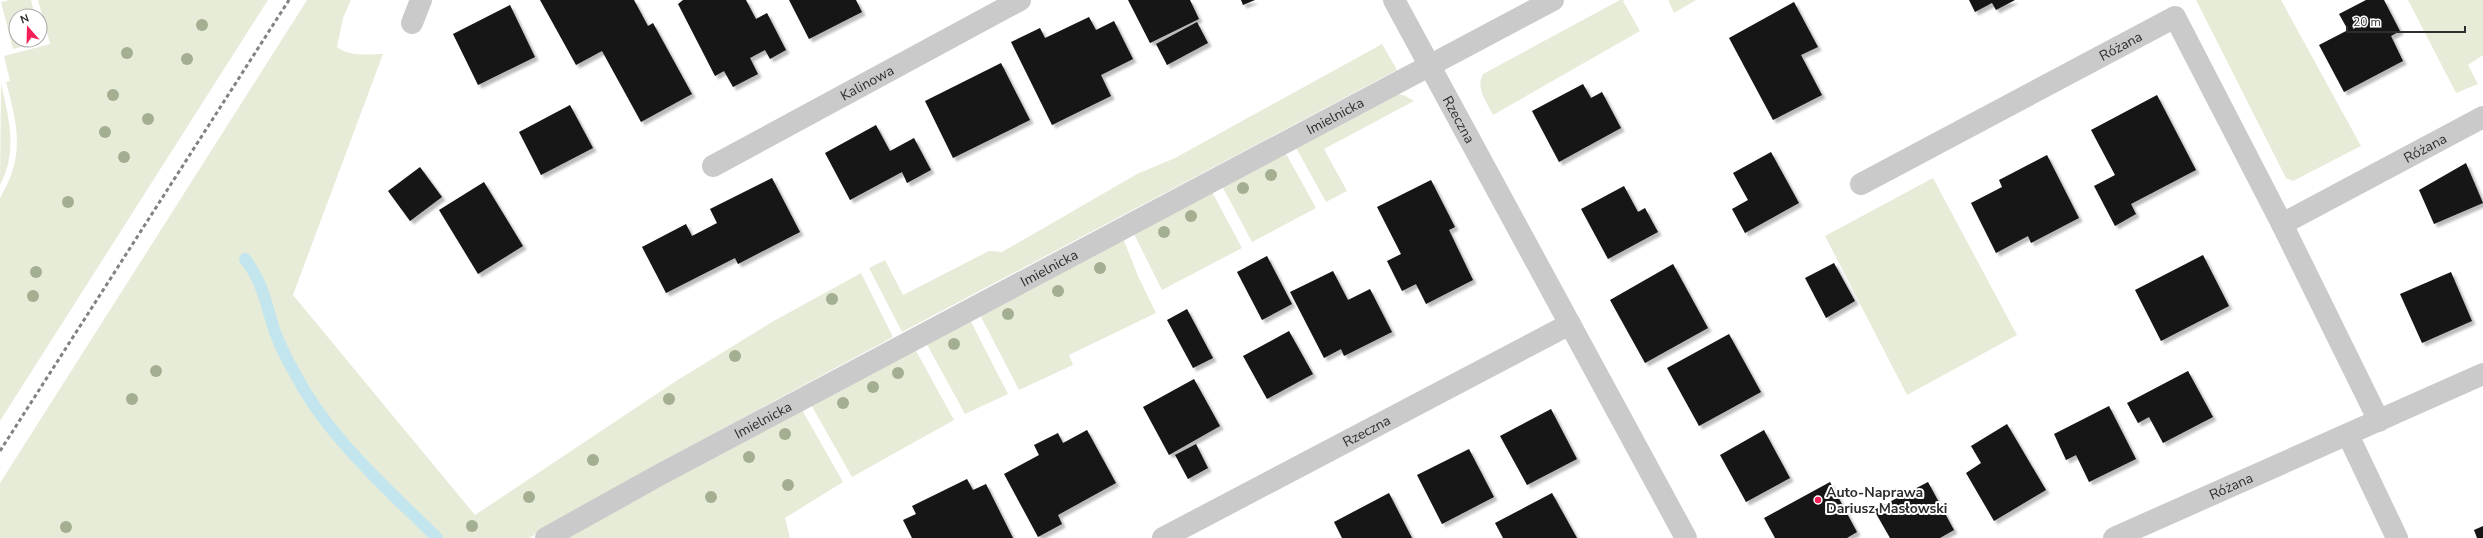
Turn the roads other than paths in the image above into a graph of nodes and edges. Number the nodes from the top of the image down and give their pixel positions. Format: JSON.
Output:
{"nodes":[{"id":1,"x":421,"y":0,"type":"edge"},
{"id":2,"x":1020,"y":0,"type":"edge"},
{"id":3,"x":1394,"y":0,"type":"edge"},
{"id":4,"x":1553,"y":0,"type":"edge"},
{"id":5,"x":412,"y":23,"type":"dead end"},
{"id":6,"x":1429,"y":64,"type":"junction"},
{"id":7,"x":2483,"y":117,"type":"edge"},
{"id":8,"x":713,"y":166,"type":"dead end"},
{"id":9,"x":1861,"y":184,"type":"dead end"},
{"id":10,"x":2282,"y":224,"type":"junction"},
{"id":11,"x":1570,"y":324,"type":"junction"},
{"id":12,"x":2483,"y":374,"type":"edge"},
{"id":13,"x":2379,"y":421,"type":"junction"},
{"id":14,"x":2348,"y":435,"type":"junction"},
{"id":15,"x":546,"y":538,"type":"edge"},
{"id":16,"x":1163,"y":538,"type":"edge"},
{"id":17,"x":1686,"y":538,"type":"edge"},
{"id":18,"x":2114,"y":538,"type":"edge"},
{"id":19,"x":2397,"y":538,"type":"edge"}],
"edges":[{"from":1,"to":5,"type":"street"},
{"from":2,"to":8,"type":"street","name":"Kalinowa"},
{"from":3,"to":6,"type":"street","name":"Rzeczna"},
{"from":4,"to":6,"type":"street","name":"Imielnicka"},
{"from":6,"to":11,"type":"street","name":"Rzeczna"},
{"from":6,"to":15,"type":"street","name":"Imielnicka"},
{"from":7,"to":10,"type":"street","name":"Różana"},
{"from":9,"to":10,"type":"street","name":"Różana"},
{"from":10,"to":13,"type":"street","name":"Różana"},
{"from":11,"to":16,"type":"street","name":"Rzeczna"},
{"from":11,"to":17,"type":"street","name":"Rzeczna"},
{"from":12,"to":13,"type":"street","name":"Różana"},
{"from":13,"to":14,"type":"street","name":"Różana"},
{"from":14,"to":18,"type":"street","name":"Różana"},
{"from":14,"to":19,"type":"street"}]}
